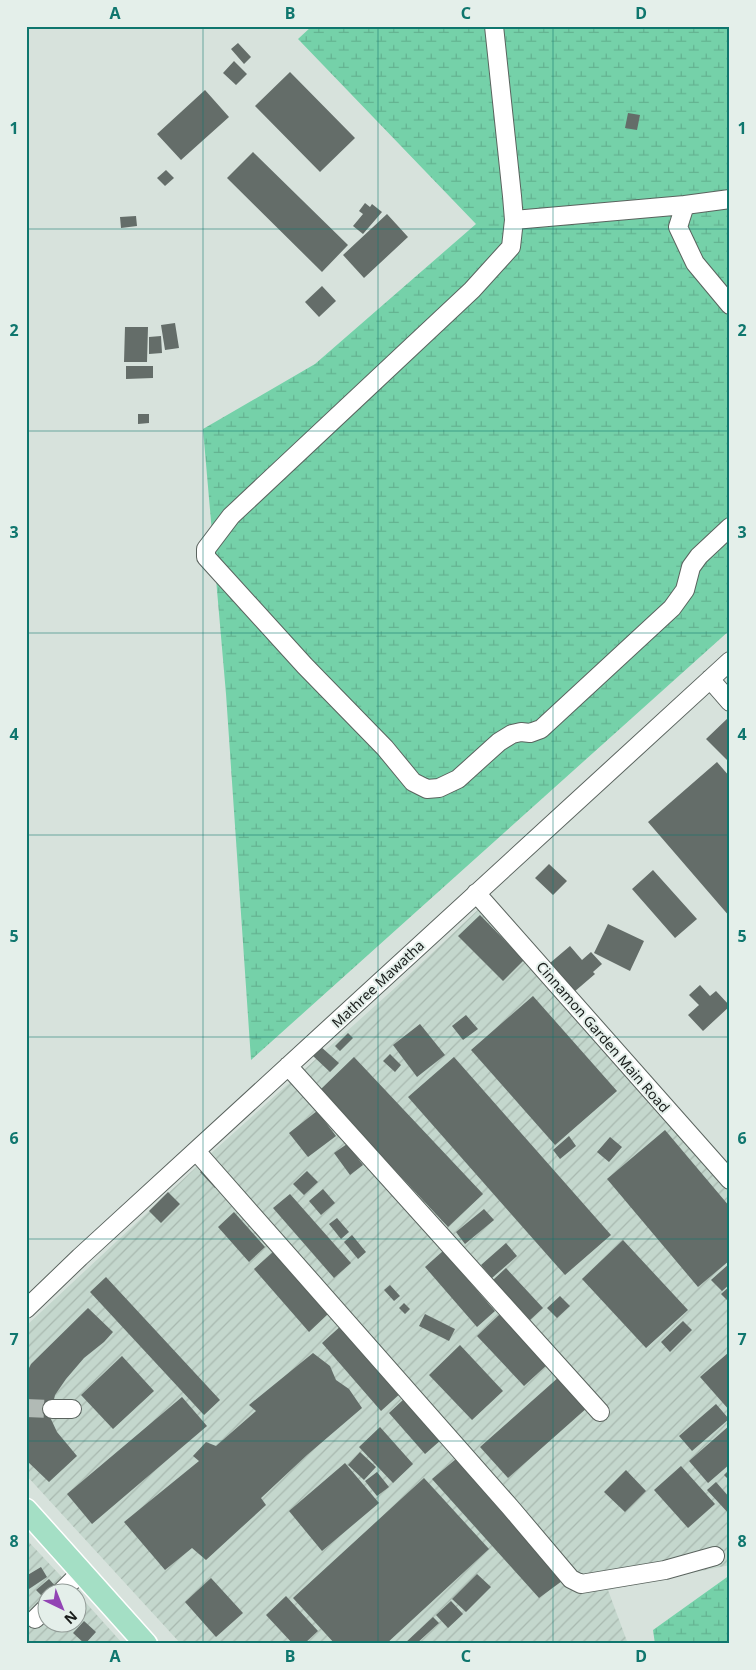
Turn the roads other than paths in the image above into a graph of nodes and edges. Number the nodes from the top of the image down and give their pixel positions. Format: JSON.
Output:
{"nodes":[{"id":1,"x":494,"y":26,"type":"edge"},
{"id":2,"x":730,"y":199,"type":"edge"},
{"id":3,"x":685,"y":205,"type":"junction"},
{"id":4,"x":514,"y":220,"type":"junction"},
{"id":5,"x":730,"y":305,"type":"edge"},
{"id":6,"x":730,"y":527,"type":"edge"},
{"id":7,"x":730,"y":661,"type":"edge"},
{"id":8,"x":710,"y":679,"type":"junction"},
{"id":9,"x":730,"y":702,"type":"edge"},
{"id":10,"x":476,"y":894,"type":"junction"},
{"id":11,"x":288,"y":1066,"type":"junction"},
{"id":12,"x":196,"y":1151,"type":"junction"},
{"id":13,"x":730,"y":1180,"type":"edge"},
{"id":14,"x":26,"y":1309,"type":"edge"},
{"id":15,"x":72,"y":1408,"type":"dead end"},
{"id":16,"x":52,"y":1409,"type":"tunnel mouth"},
{"id":17,"x":600,"y":1412,"type":"dead end"},
{"id":18,"x":26,"y":1510,"type":"edge"},
{"id":19,"x":715,"y":1556,"type":"dead end"},
{"id":20,"x":81,"y":1572,"type":"junction"},
{"id":21,"x":71,"y":1582,"type":"edge"},
{"id":22,"x":38,"y":1616,"type":"edge"},
{"id":23,"x":35,"y":1619,"type":"dead end"},
{"id":24,"x":146,"y":1644,"type":"edge"}],
"edges":[{"from":1,"to":4,"type":"street"},
{"from":2,"to":3,"type":"street"},
{"from":3,"to":4,"type":"street"},
{"from":3,"to":5,"type":"street"},
{"from":4,"to":6,"type":"street"},
{"from":7,"to":8,"type":"street","name":"Mathree Mawatha"},
{"from":8,"to":9,"type":"street"},
{"from":8,"to":10,"type":"street","name":"Mathree Mawatha"},
{"from":10,"to":11,"type":"street","name":"Mathree Mawatha"},
{"from":10,"to":13,"type":"street","name":"Cinnamon Garden Main Road"},
{"from":11,"to":12,"type":"street","name":"Mathree Mawatha"},
{"from":11,"to":17,"type":"street"},
{"from":12,"to":14,"type":"street","name":"Mathree Mawatha"},
{"from":12,"to":19,"type":"street"},
{"from":15,"to":16,"type":"street"},
{"from":18,"to":20,"type":"main road"},
{"from":20,"to":21,"type":"street"},
{"from":20,"to":24,"type":"main road"},
{"from":22,"to":23,"type":"street"}]}
